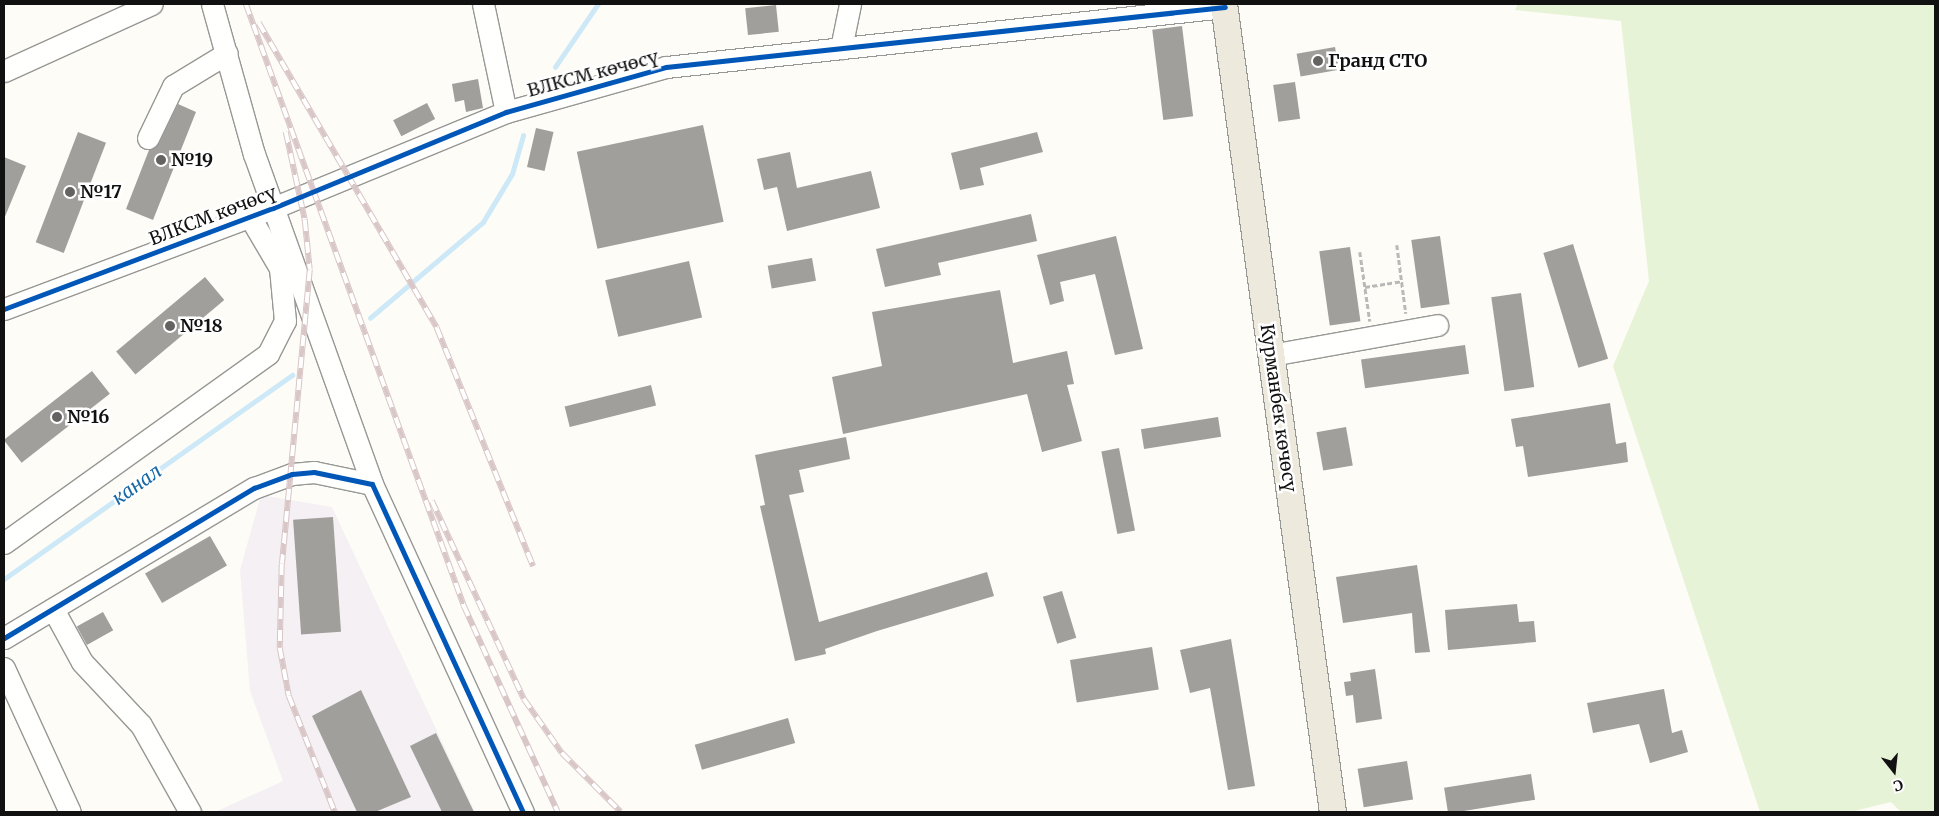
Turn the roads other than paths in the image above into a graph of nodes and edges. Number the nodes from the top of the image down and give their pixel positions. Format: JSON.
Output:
{"nodes":[{"id":1,"x":152,"y":4,"type":"edge"},
{"id":2,"x":212,"y":4,"type":"edge"},
{"id":3,"x":483,"y":4,"type":"edge"},
{"id":4,"x":850,"y":4,"type":"edge"},
{"id":5,"x":1224,"y":5,"type":"edge"},
{"id":6,"x":840,"y":48,"type":"junction"},
{"id":7,"x":227,"y":53,"type":"junction"},
{"id":8,"x":4,"y":71,"type":"edge"},
{"id":9,"x":506,"y":112,"type":"junction"},
{"id":10,"x":148,"y":138,"type":"dead end"},
{"id":11,"x":273,"y":208,"type":"junction"},
{"id":12,"x":250,"y":217,"type":"junction"},
{"id":13,"x":4,"y":309,"type":"edge"},
{"id":14,"x":1437,"y":325,"type":"dead end"},
{"id":15,"x":1271,"y":355,"type":"junction"},
{"id":16,"x":372,"y":484,"type":"junction"},
{"id":17,"x":4,"y":543,"type":"edge"},
{"id":18,"x":53,"y":609,"type":"junction"},
{"id":19,"x":4,"y":638,"type":"edge"},
{"id":20,"x":4,"y":668,"type":"edge"},
{"id":21,"x":70,"y":812,"type":"edge"},
{"id":22,"x":190,"y":812,"type":"edge"},
{"id":23,"x":523,"y":812,"type":"edge"},
{"id":24,"x":1333,"y":812,"type":"edge"}],
"edges":[{"from":1,"to":8,"type":"street"},
{"from":2,"to":7,"type":"street"},
{"from":3,"to":9,"type":"street"},
{"from":4,"to":6,"type":"street"},
{"from":5,"to":6,"type":"street","name":"ВЛКСМ көчөсү"},
{"from":5,"to":15,"type":"main road","name":"Курманбек көчөсү"},
{"from":6,"to":9,"type":"street","name":"ВЛКСМ көчөсү"},
{"from":7,"to":10,"type":"street"},
{"from":7,"to":11,"type":"street"},
{"from":9,"to":11,"type":"street","name":"ВЛКСМ көчөсү"},
{"from":11,"to":12,"type":"street","name":"ВЛКСМ көчөсү"},
{"from":11,"to":16,"type":"street"},
{"from":12,"to":13,"type":"street","name":"ВЛКСМ көчөсү"},
{"from":12,"to":17,"type":"street"},
{"from":14,"to":15,"type":"street"},
{"from":15,"to":24,"type":"main road","name":"Курманбек көчөсү"},
{"from":16,"to":18,"type":"street"},
{"from":16,"to":23,"type":"street"},
{"from":18,"to":19,"type":"street"},
{"from":18,"to":22,"type":"street"},
{"from":20,"to":21,"type":"street"}]}
